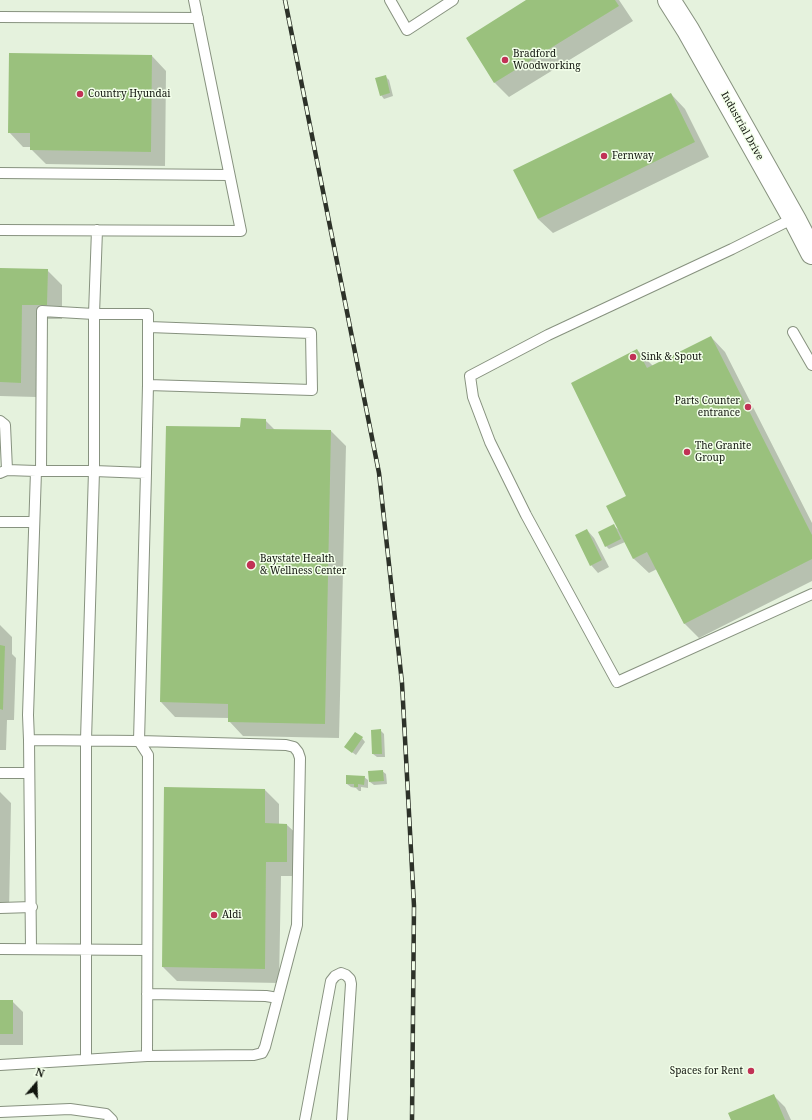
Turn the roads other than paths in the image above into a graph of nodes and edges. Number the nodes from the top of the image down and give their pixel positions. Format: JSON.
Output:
{"nodes":[{"id":1,"x":194,"y":0,"type":"edge"},
{"id":2,"x":390,"y":0,"type":"edge"},
{"id":3,"x":453,"y":0,"type":"edge"},
{"id":4,"x":670,"y":0,"type":"edge"},
{"id":5,"x":0,"y":17,"type":"edge"},
{"id":6,"x":198,"y":18,"type":"junction"},
{"id":7,"x":0,"y":173,"type":"edge"},
{"id":8,"x":229,"y":175,"type":"junction"},
{"id":9,"x":800,"y":226,"type":"junction"},
{"id":10,"x":0,"y":230,"type":"edge"},
{"id":11,"x":97,"y":230,"type":"junction"},
{"id":12,"x":812,"y":253,"type":"edge"},
{"id":13,"x":94,"y":314,"type":"junction"},
{"id":14,"x":149,"y":327,"type":"junction"},
{"id":15,"x":794,"y":332,"type":"dead end"},
{"id":16,"x":812,"y":365,"type":"edge"},
{"id":17,"x":148,"y":385,"type":"junction"},
{"id":18,"x":0,"y":421,"type":"edge"},
{"id":19,"x":2,"y":470,"type":"edge"},
{"id":20,"x":38,"y":471,"type":"junction"},
{"id":21,"x":94,"y":471,"type":"junction"},
{"id":22,"x":146,"y":473,"type":"junction"},
{"id":23,"x":0,"y":522,"type":"edge"},
{"id":24,"x":34,"y":522,"type":"junction"},
{"id":25,"x":812,"y":594,"type":"edge"},
{"id":26,"x":29,"y":740,"type":"junction"},
{"id":27,"x":86,"y":740,"type":"junction"},
{"id":28,"x":139,"y":741,"type":"junction"},
{"id":29,"x":0,"y":772,"type":"edge"},
{"id":30,"x":29,"y":773,"type":"junction"},
{"id":31,"x":32,"y":907,"type":"junction"},
{"id":32,"x":0,"y":908,"type":"edge"},
{"id":33,"x":0,"y":949,"type":"edge"},
{"id":34,"x":31,"y":950,"type":"junction"},
{"id":35,"x":86,"y":950,"type":"junction"},
{"id":36,"x":147,"y":950,"type":"junction"},
{"id":37,"x":147,"y":994,"type":"junction"},
{"id":38,"x":278,"y":998,"type":"junction"},
{"id":39,"x":147,"y":1056,"type":"junction"},
{"id":40,"x":86,"y":1059,"type":"junction"},
{"id":41,"x":0,"y":1065,"type":"edge"},
{"id":42,"x":0,"y":1112,"type":"edge"},
{"id":43,"x":112,"y":1120,"type":"edge"},
{"id":44,"x":305,"y":1120,"type":"edge"},
{"id":45,"x":342,"y":1120,"type":"edge"}],
"edges":[{"from":1,"to":6,"type":"lane"},
{"from":2,"to":3,"type":"lane"},
{"from":4,"to":9,"type":"street","name":"Industrial Drive"},
{"from":5,"to":6,"type":"lane"},
{"from":6,"to":8,"type":"lane"},
{"from":7,"to":8,"type":"lane"},
{"from":8,"to":11,"type":"lane"},
{"from":9,"to":12,"type":"street","name":"Industrial Drive"},
{"from":9,"to":25,"type":"lane"},
{"from":10,"to":11,"type":"lane"},
{"from":11,"to":13,"type":"lane"},
{"from":13,"to":14,"type":"lane"},
{"from":13,"to":20,"type":"lane"},
{"from":13,"to":21,"type":"lane"},
{"from":14,"to":17,"type":"lane"},
{"from":14,"to":17,"type":"lane"},
{"from":15,"to":16,"type":"lane"},
{"from":17,"to":22,"type":"lane"},
{"from":18,"to":19,"type":"lane"},
{"from":19,"to":20,"type":"lane"},
{"from":20,"to":21,"type":"lane"},
{"from":20,"to":24,"type":"lane"},
{"from":21,"to":22,"type":"lane"},
{"from":21,"to":27,"type":"lane"},
{"from":22,"to":28,"type":"lane"},
{"from":23,"to":24,"type":"lane"},
{"from":24,"to":26,"type":"lane"},
{"from":26,"to":27,"type":"lane"},
{"from":26,"to":30,"type":"lane"},
{"from":27,"to":28,"type":"lane"},
{"from":27,"to":35,"type":"lane"},
{"from":28,"to":36,"type":"lane"},
{"from":28,"to":38,"type":"lane"},
{"from":29,"to":30,"type":"lane"},
{"from":30,"to":31,"type":"lane"},
{"from":31,"to":32,"type":"lane"},
{"from":31,"to":34,"type":"lane"},
{"from":33,"to":34,"type":"lane"},
{"from":34,"to":35,"type":"lane"},
{"from":35,"to":36,"type":"lane"},
{"from":35,"to":40,"type":"lane"},
{"from":36,"to":37,"type":"lane"},
{"from":37,"to":38,"type":"lane"},
{"from":37,"to":39,"type":"lane"},
{"from":38,"to":39,"type":"lane"},
{"from":39,"to":40,"type":"lane"},
{"from":40,"to":41,"type":"lane"},
{"from":42,"to":43,"type":"lane"},
{"from":44,"to":45,"type":"lane"}]}
